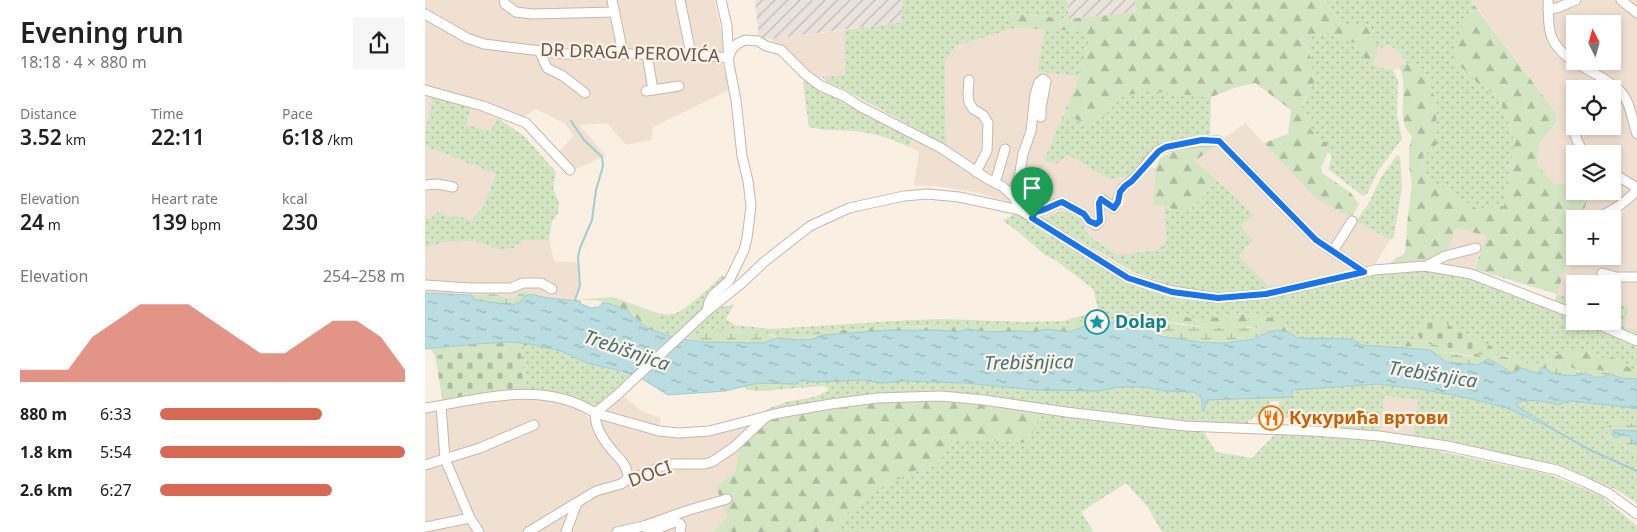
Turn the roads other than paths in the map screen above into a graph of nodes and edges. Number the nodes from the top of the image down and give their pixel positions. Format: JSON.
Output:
{"nodes":[{"id":1,"x":504,"y":0,"type":"edge"},
{"id":2,"x":613,"y":0,"type":"edge"},
{"id":3,"x":680,"y":0,"type":"edge"},
{"id":4,"x":721,"y":0,"type":"edge"},
{"id":5,"x":1576,"y":0,"type":"edge"},
{"id":6,"x":1621,"y":0,"type":"edge"},
{"id":7,"x":1548,"y":4,"type":"edge"},
{"id":8,"x":615,"y":12,"type":"junction"},
{"id":9,"x":1637,"y":13,"type":"edge"},
{"id":10,"x":425,"y":14,"type":"edge"},
{"id":11,"x":539,"y":50,"type":"junction"},
{"id":12,"x":623,"y":53,"type":"junction"},
{"id":13,"x":647,"y":54,"type":"junction"},
{"id":14,"x":691,"y":54,"type":"junction"},
{"id":15,"x":728,"y":58,"type":"junction"},
{"id":16,"x":969,"y":80,"type":"dead end"},
{"id":17,"x":1600,"y":80,"type":"edge"},
{"id":18,"x":679,"y":86,"type":"dead end"},
{"id":19,"x":425,"y":90,"type":"edge"},
{"id":20,"x":1621,"y":92,"type":"edge"},
{"id":21,"x":585,"y":93,"type":"dead end"},
{"id":22,"x":1637,"y":99,"type":"edge"},
{"id":23,"x":1628,"y":102,"type":"junction"},
{"id":24,"x":1041,"y":117,"type":"dead end"},
{"id":25,"x":1637,"y":134,"type":"edge"},
{"id":26,"x":1005,"y":148,"type":"dead end"},
{"id":27,"x":571,"y":170,"type":"dead end"},
{"id":28,"x":976,"y":172,"type":"junction"},
{"id":29,"x":1621,"y":178,"type":"edge"},
{"id":30,"x":995,"y":183,"type":"junction"},
{"id":31,"x":425,"y":185,"type":"edge"},
{"id":32,"x":453,"y":187,"type":"dead end"},
{"id":33,"x":1637,"y":188,"type":"edge"},
{"id":34,"x":1012,"y":195,"type":"junction"},
{"id":35,"x":1020,"y":210,"type":"junction"},
{"id":36,"x":1611,"y":210,"type":"edge"},
{"id":37,"x":1032,"y":218,"type":"junction"},
{"id":38,"x":1352,"y":221,"type":"dead end"},
{"id":39,"x":1476,"y":248,"type":"dead end"},
{"id":40,"x":1333,"y":252,"type":"junction"},
{"id":41,"x":1425,"y":266,"type":"junction"},
{"id":42,"x":1364,"y":272,"type":"junction"},
{"id":43,"x":1602,"y":272,"type":"dead end"},
{"id":44,"x":1637,"y":277,"type":"edge"},
{"id":45,"x":425,"y":285,"type":"edge"},
{"id":46,"x":552,"y":289,"type":"dead end"},
{"id":47,"x":707,"y":311,"type":"junction"},
{"id":48,"x":1566,"y":311,"type":"edge"},
{"id":49,"x":1612,"y":330,"type":"edge"},
{"id":50,"x":1637,"y":341,"type":"edge"},
{"id":51,"x":441,"y":406,"type":"junction"},
{"id":52,"x":425,"y":408,"type":"edge"},
{"id":53,"x":595,"y":413,"type":"junction"},
{"id":54,"x":767,"y":416,"type":"junction"},
{"id":55,"x":534,"y":425,"type":"dead end"},
{"id":56,"x":445,"y":459,"type":"junction"},
{"id":57,"x":425,"y":465,"type":"edge"},
{"id":58,"x":629,"y":479,"type":"junction"},
{"id":59,"x":727,"y":499,"type":"dead end"},
{"id":60,"x":577,"y":503,"type":"junction"},
{"id":61,"x":1637,"y":514,"type":"edge"},
{"id":62,"x":470,"y":518,"type":"junction"},
{"id":63,"x":425,"y":527,"type":"edge"},
{"id":64,"x":479,"y":532,"type":"edge"},
{"id":65,"x":528,"y":532,"type":"edge"},
{"id":66,"x":566,"y":532,"type":"edge"},
{"id":67,"x":617,"y":532,"type":"edge"},
{"id":68,"x":648,"y":532,"type":"edge"},
{"id":69,"x":680,"y":532,"type":"edge"}],
"edges":[{"from":1,"to":8,"type":"street"},
{"from":2,"to":8,"type":"street"},
{"from":3,"to":14,"type":"street"},
{"from":4,"to":15,"type":"street"},
{"from":5,"to":7,"type":"street"},
{"from":6,"to":9,"type":"street"},
{"from":7,"to":17,"type":"street"},
{"from":8,"to":12,"type":"street"},
{"from":10,"to":11,"type":"street","name":"DR DRAGA PEROVIĆA"},
{"from":11,"to":12,"type":"street","name":"DR DRAGA PEROVIĆA"},
{"from":11,"to":21,"type":"street"},
{"from":12,"to":13,"type":"street","name":"DR DRAGA PEROVIĆA"},
{"from":13,"to":14,"type":"street","name":"DR DRAGA PEROVIĆA"},
{"from":13,"to":18,"type":"street"},
{"from":14,"to":15,"type":"street","name":"DR DRAGA PEROVIĆA"},
{"from":15,"to":28,"type":"street","name":"DR DRAGA PEROVIĆA"},
{"from":15,"to":47,"type":"street"},
{"from":16,"to":28,"type":"street"},
{"from":19,"to":27,"type":"street"},
{"from":20,"to":23,"type":"street"},
{"from":22,"to":23,"type":"street"},
{"from":23,"to":25,"type":"street"},
{"from":24,"to":34,"type":"street"},
{"from":26,"to":30,"type":"street"},
{"from":28,"to":30,"type":"street","name":"DR DRAGA PEROVIĆA"},
{"from":29,"to":33,"type":"street"},
{"from":30,"to":34,"type":"street","name":"DR DRAGA PEROVIĆA"},
{"from":31,"to":32,"type":"street"},
{"from":33,"to":36,"type":"street"},
{"from":34,"to":35,"type":"street","name":"DR DRAGA PEROVIĆA"},
{"from":35,"to":37,"type":"street"},
{"from":35,"to":47,"type":"street"},
{"from":37,"to":40,"type":"street"},
{"from":37,"to":42,"type":"street"},
{"from":38,"to":40,"type":"street"},
{"from":39,"to":41,"type":"street"},
{"from":40,"to":42,"type":"street"},
{"from":41,"to":42,"type":"street"},
{"from":41,"to":48,"type":"street"},
{"from":43,"to":44,"type":"street"},
{"from":45,"to":46,"type":"street"},
{"from":47,"to":53,"type":"street"},
{"from":49,"to":50,"type":"street"},
{"from":51,"to":52,"type":"street"},
{"from":51,"to":53,"type":"street"},
{"from":51,"to":56,"type":"street"},
{"from":53,"to":54,"type":"street"},
{"from":53,"to":58,"type":"street"},
{"from":54,"to":58,"type":"street","name":"DOCI"},
{"from":54,"to":61,"type":"street"},
{"from":55,"to":56,"type":"street"},
{"from":56,"to":57,"type":"street"},
{"from":56,"to":62,"type":"street"},
{"from":58,"to":60,"type":"street","name":"DOCI"},
{"from":59,"to":67,"type":"street"},
{"from":60,"to":65,"type":"street","name":"DOCI"},
{"from":60,"to":66,"type":"street"},
{"from":62,"to":63,"type":"street"},
{"from":62,"to":64,"type":"street"},
{"from":68,"to":69,"type":"street"}]}
